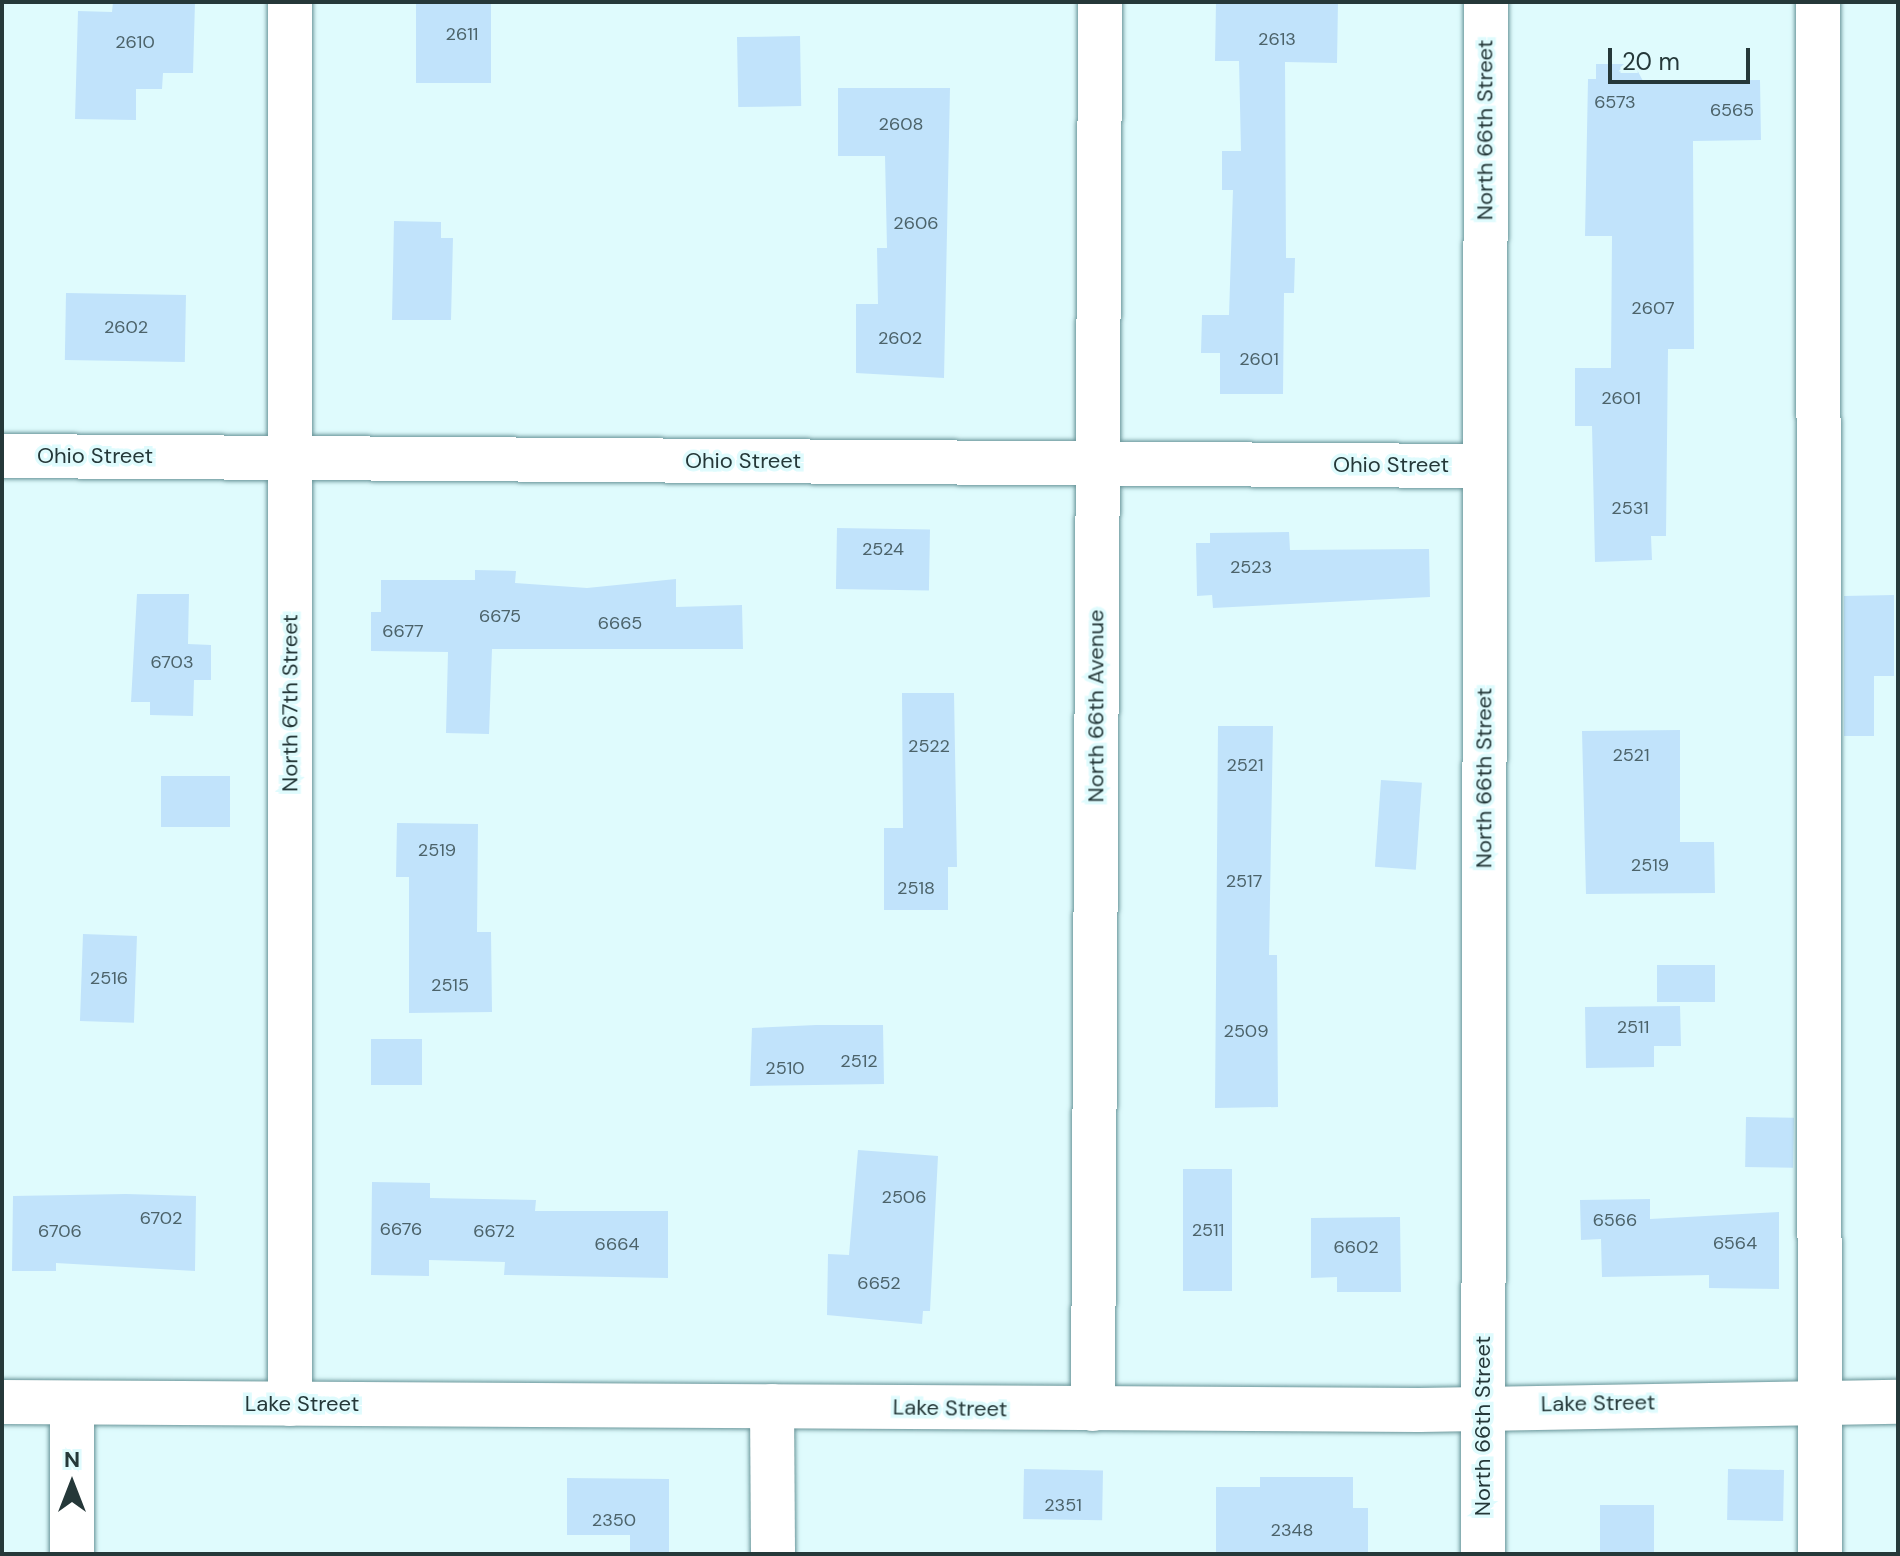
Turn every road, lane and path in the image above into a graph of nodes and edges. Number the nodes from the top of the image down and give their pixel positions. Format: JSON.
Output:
{"nodes":[{"id":1,"x":290,"y":2,"type":"edge"},
{"id":2,"x":1100,"y":2,"type":"edge"},
{"id":3,"x":1486,"y":2,"type":"edge"},
{"id":4,"x":1818,"y":2,"type":"edge"},
{"id":5,"x":2,"y":456,"type":"edge"},
{"id":6,"x":291,"y":458,"type":"junction"},
{"id":7,"x":1097,"y":463,"type":"junction"},
{"id":8,"x":1485,"y":466,"type":"junction"},
{"id":9,"x":2,"y":1402,"type":"edge"},
{"id":10,"x":1821,"y":1402,"type":"junction"},
{"id":11,"x":1898,"y":1402,"type":"edge"},
{"id":12,"x":72,"y":1403,"type":"junction"},
{"id":13,"x":290,"y":1404,"type":"junction"},
{"id":14,"x":772,"y":1406,"type":"junction"},
{"id":15,"x":1483,"y":1407,"type":"junction"},
{"id":16,"x":1093,"y":1409,"type":"junction"},
{"id":17,"x":72,"y":1554,"type":"edge"},
{"id":18,"x":773,"y":1554,"type":"edge"},
{"id":19,"x":1483,"y":1554,"type":"edge"},
{"id":20,"x":1820,"y":1554,"type":"edge"}],
"edges":[{"from":1,"to":6,"type":"street","name":"North 67th Street"},
{"from":2,"to":7,"type":"street","name":"North 66th Avenue"},
{"from":3,"to":8,"type":"street","name":"North 66th Street"},
{"from":4,"to":10,"type":"street"},
{"from":5,"to":6,"type":"street","name":"Ohio Street"},
{"from":6,"to":7,"type":"street","name":"Ohio Street"},
{"from":6,"to":13,"type":"street","name":"North 67th Street"},
{"from":7,"to":8,"type":"street","name":"Ohio Street"},
{"from":7,"to":16,"type":"street","name":"North 66th Avenue"},
{"from":8,"to":15,"type":"street","name":"North 66th Street"},
{"from":9,"to":12,"type":"street","name":"Lake Street"},
{"from":10,"to":11,"type":"street","name":"Lake Street"},
{"from":10,"to":15,"type":"street","name":"Lake Street"},
{"from":10,"to":20,"type":"street"},
{"from":12,"to":13,"type":"street","name":"Lake Street"},
{"from":12,"to":17,"type":"street"},
{"from":13,"to":14,"type":"street","name":"Lake Street"},
{"from":14,"to":16,"type":"street","name":"Lake Street"},
{"from":14,"to":18,"type":"street"},
{"from":15,"to":16,"type":"street","name":"Lake Street"},
{"from":15,"to":19,"type":"street","name":"North 66th Street"}]}
